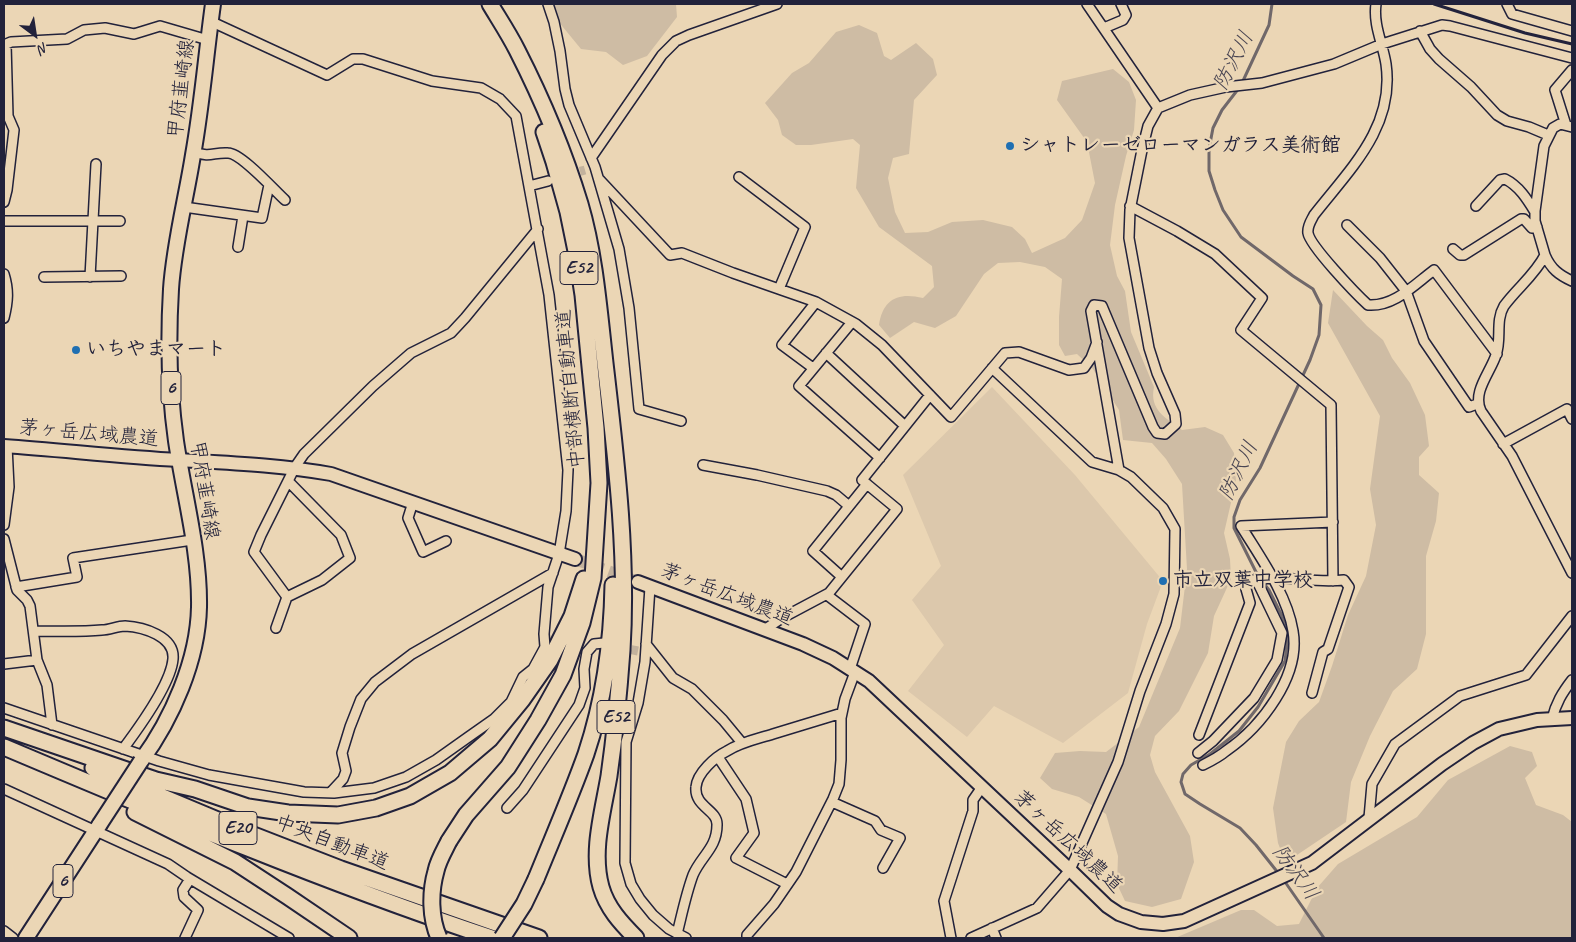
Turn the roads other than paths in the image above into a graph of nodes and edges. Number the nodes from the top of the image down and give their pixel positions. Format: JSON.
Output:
{"nodes":[{"id":1,"x":213,"y":4,"type":"edge"},
{"id":2,"x":548,"y":4,"type":"edge"},
{"id":3,"x":777,"y":4,"type":"edge"},
{"id":4,"x":1087,"y":4,"type":"edge"},
{"id":5,"x":1121,"y":4,"type":"edge"},
{"id":6,"x":1376,"y":4,"type":"edge"},
{"id":7,"x":1506,"y":4,"type":"edge"},
{"id":8,"x":492,"y":7,"type":"edge"},
{"id":9,"x":210,"y":21,"type":"junction"},
{"id":10,"x":1104,"y":28,"type":"junction"},
{"id":11,"x":1420,"y":31,"type":"junction"},
{"id":12,"x":1572,"y":31,"type":"edge"},
{"id":13,"x":208,"y":40,"type":"junction"},
{"id":14,"x":1382,"y":44,"type":"junction"},
{"id":15,"x":5,"y":45,"type":"edge"},
{"id":16,"x":1572,"y":58,"type":"edge"},
{"id":17,"x":1572,"y":70,"type":"edge"},
{"id":18,"x":1158,"y":108,"type":"junction"},
{"id":19,"x":1569,"y":126,"type":"edge"},
{"id":20,"x":1548,"y":135,"type":"junction"},
{"id":21,"x":194,"y":152,"type":"junction"},
{"id":22,"x":593,"y":163,"type":"junction"},
{"id":23,"x":96,"y":164,"type":"dead end"},
{"id":24,"x":585,"y":170,"type":"tunnel mouth"},
{"id":25,"x":739,"y":177,"type":"dead end"},
{"id":26,"x":599,"y":179,"type":"junction"},
{"id":27,"x":548,"y":181,"type":"dead end"},
{"id":28,"x":269,"y":185,"type":"junction"},
{"id":29,"x":530,"y":186,"type":"junction"},
{"id":30,"x":285,"y":200,"type":"dead end"},
{"id":31,"x":4,"y":202,"type":"edge"},
{"id":32,"x":1130,"y":206,"type":"junction"},
{"id":33,"x":1476,"y":206,"type":"dead end"},
{"id":34,"x":184,"y":207,"type":"junction"},
{"id":35,"x":1535,"y":212,"type":"junction"},
{"id":36,"x":243,"y":216,"type":"junction"},
{"id":37,"x":4,"y":221,"type":"edge"},
{"id":38,"x":93,"y":221,"type":"junction"},
{"id":39,"x":120,"y":221,"type":"dead end"},
{"id":40,"x":1346,"y":225,"type":"dead end"},
{"id":41,"x":1537,"y":226,"type":"junction"},
{"id":42,"x":538,"y":229,"type":"junction"},
{"id":43,"x":238,"y":247,"type":"dead end"},
{"id":44,"x":1453,"y":249,"type":"dead end"},
{"id":45,"x":1545,"y":255,"type":"junction"},
{"id":46,"x":4,"y":274,"type":"edge"},
{"id":47,"x":121,"y":276,"type":"dead end"},
{"id":48,"x":44,"y":277,"type":"dead end"},
{"id":49,"x":90,"y":277,"type":"junction"},
{"id":50,"x":1572,"y":281,"type":"edge"},
{"id":51,"x":779,"y":289,"type":"junction"},
{"id":52,"x":1406,"y":291,"type":"junction"},
{"id":53,"x":816,"y":302,"type":"junction"},
{"id":54,"x":4,"y":318,"type":"edge"},
{"id":55,"x":852,"y":322,"type":"junction"},
{"id":56,"x":1097,"y":342,"type":"junction"},
{"id":57,"x":826,"y":354,"type":"junction"},
{"id":58,"x":1497,"y":354,"type":"junction"},
{"id":59,"x":813,"y":368,"type":"junction"},
{"id":60,"x":992,"y":368,"type":"junction"},
{"id":61,"x":930,"y":395,"type":"junction"},
{"id":62,"x":1477,"y":404,"type":"junction"},
{"id":63,"x":1572,"y":419,"type":"edge"},
{"id":64,"x":681,"y":421,"type":"dead end"},
{"id":65,"x":905,"y":426,"type":"junction"},
{"id":66,"x":1503,"y":444,"type":"junction"},
{"id":67,"x":5,"y":446,"type":"edge"},
{"id":68,"x":880,"y":458,"type":"junction"},
{"id":69,"x":179,"y":460,"type":"junction"},
{"id":70,"x":702,"y":465,"type":"dead end"},
{"id":71,"x":295,"y":467,"type":"junction"},
{"id":72,"x":1119,"y":470,"type":"junction"},
{"id":73,"x":288,"y":481,"type":"junction"},
{"id":74,"x":617,"y":483,"type":"junction"},
{"id":75,"x":866,"y":484,"type":"junction"},
{"id":76,"x":413,"y":502,"type":"junction"},
{"id":77,"x":849,"y":506,"type":"junction"},
{"id":78,"x":1332,"y":522,"type":"junction"},
{"id":79,"x":4,"y":525,"type":"edge"},
{"id":80,"x":596,"y":538,"type":"junction"},
{"id":81,"x":4,"y":539,"type":"edge"},
{"id":82,"x":192,"y":540,"type":"junction"},
{"id":83,"x":446,"y":541,"type":"dead end"},
{"id":84,"x":559,"y":554,"type":"junction"},
{"id":85,"x":575,"y":559,"type":"tunnel mouth"},
{"id":86,"x":553,"y":573,"type":"junction"},
{"id":87,"x":1572,"y":573,"type":"edge"},
{"id":88,"x":842,"y":577,"type":"junction"},
{"id":89,"x":1271,"y":578,"type":"junction"},
{"id":90,"x":1256,"y":579,"type":"junction"},
{"id":91,"x":1333,"y":581,"type":"junction"},
{"id":92,"x":638,"y":582,"type":"tunnel mouth"},
{"id":93,"x":16,"y":587,"type":"junction"},
{"id":94,"x":650,"y":587,"type":"junction"},
{"id":95,"x":827,"y":595,"type":"junction"},
{"id":96,"x":287,"y":597,"type":"junction"},
{"id":97,"x":1572,"y":616,"type":"edge"},
{"id":98,"x":276,"y":628,"type":"dead end"},
{"id":99,"x":764,"y":630,"type":"junction"},
{"id":100,"x":34,"y":632,"type":"junction"},
{"id":101,"x":604,"y":643,"type":"dead end"},
{"id":102,"x":643,"y":649,"type":"junction"},
{"id":103,"x":37,"y":660,"type":"junction"},
{"id":104,"x":4,"y":664,"type":"edge"},
{"id":105,"x":171,"y":664,"type":"junction"},
{"id":106,"x":853,"y":670,"type":"junction"},
{"id":107,"x":187,"y":672,"type":"junction"},
{"id":108,"x":1572,"y":680,"type":"edge"},
{"id":109,"x":1312,"y":693,"type":"dead end"},
{"id":110,"x":4,"y":708,"type":"edge"},
{"id":111,"x":842,"y":713,"type":"junction"},
{"id":112,"x":1552,"y":718,"type":"junction"},
{"id":113,"x":1572,"y":718,"type":"edge"},
{"id":114,"x":52,"y":725,"type":"junction"},
{"id":115,"x":4,"y":730,"type":"edge"},
{"id":116,"x":1198,"y":735,"type":"dead end"},
{"id":117,"x":742,"y":743,"type":"junction"},
{"id":118,"x":9,"y":749,"type":"edge"},
{"id":119,"x":123,"y":749,"type":"junction"},
{"id":120,"x":1198,"y":753,"type":"dead end"},
{"id":121,"x":718,"y":757,"type":"junction"},
{"id":122,"x":143,"y":759,"type":"junction"},
{"id":123,"x":1203,"y":765,"type":"dead end"},
{"id":124,"x":982,"y":787,"type":"junction"},
{"id":125,"x":4,"y":789,"type":"edge"},
{"id":126,"x":330,"y":792,"type":"junction"},
{"id":127,"x":832,"y":802,"type":"junction"},
{"id":128,"x":507,"y":808,"type":"dead end"},
{"id":129,"x":1370,"y":818,"type":"junction"},
{"id":130,"x":98,"y":828,"type":"junction"},
{"id":131,"x":883,"y":868,"type":"dead end"},
{"id":132,"x":1070,"y":870,"type":"junction"},
{"id":133,"x":190,"y":879,"type":"junction"},
{"id":134,"x":788,"y":884,"type":"junction"},
{"id":135,"x":992,"y":928,"type":"junction"},
{"id":136,"x":4,"y":931,"type":"edge"},
{"id":137,"x":682,"y":936,"type":"edge"},
{"id":138,"x":13,"y":938,"type":"edge"},
{"id":139,"x":26,"y":938,"type":"edge"},
{"id":140,"x":185,"y":938,"type":"edge"},
{"id":141,"x":289,"y":938,"type":"edge"},
{"id":142,"x":349,"y":938,"type":"edge"},
{"id":143,"x":439,"y":938,"type":"edge"},
{"id":144,"x":492,"y":938,"type":"edge"},
{"id":145,"x":502,"y":938,"type":"edge"},
{"id":146,"x":538,"y":938,"type":"edge"},
{"id":147,"x":636,"y":938,"type":"edge"},
{"id":148,"x":747,"y":938,"type":"edge"},
{"id":149,"x":951,"y":938,"type":"edge"},
{"id":150,"x":971,"y":938,"type":"edge"},
{"id":151,"x":996,"y":938,"type":"edge"}],
"edges":[{"from":1,"to":9,"type":"main road","name":"甲府韮崎線","number":"6"},
{"from":2,"to":22,"type":"street"},
{"from":3,"to":22,"type":"street"},
{"from":4,"to":10,"type":"street"},
{"from":5,"to":10,"type":"street"},
{"from":6,"to":14,"type":"street"},
{"from":7,"to":12,"type":"street"},
{"from":8,"to":74,"type":"highway","name":"中部横断自動車道","number":"E52"},
{"from":8,"to":80,"type":"highway","name":"中部横断自動車道","number":"E52"},
{"from":9,"to":13,"type":"main road","name":"甲府韮崎線","number":"6"},
{"from":9,"to":29,"type":"street"},
{"from":10,"to":18,"type":"street"},
{"from":11,"to":14,"type":"street"},
{"from":11,"to":16,"type":"street"},
{"from":11,"to":20,"type":"street"},
{"from":13,"to":15,"type":"street"},
{"from":13,"to":21,"type":"main road","name":"甲府韮崎線","number":"6"},
{"from":14,"to":18,"type":"street"},
{"from":14,"to":52,"type":"street"},
{"from":15,"to":31,"type":"street"},
{"from":17,"to":19,"type":"street"},
{"from":18,"to":32,"type":"street"},
{"from":19,"to":20,"type":"street"},
{"from":20,"to":35,"type":"street"},
{"from":21,"to":28,"type":"street"},
{"from":21,"to":34,"type":"main road","name":"甲府韮崎線","number":"6"},
{"from":22,"to":24,"type":"street"},
{"from":22,"to":26,"type":"street"},
{"from":23,"to":38,"type":"street"},
{"from":25,"to":51,"type":"street"},
{"from":26,"to":51,"type":"street"},
{"from":26,"to":64,"type":"street"},
{"from":27,"to":29,"type":"street"},
{"from":28,"to":30,"type":"street"},
{"from":28,"to":36,"type":"street"},
{"from":29,"to":42,"type":"street"},
{"from":32,"to":56,"type":"street"},
{"from":32,"to":78,"type":"street"},
{"from":33,"to":35,"type":"street"},
{"from":34,"to":36,"type":"street"},
{"from":34,"to":69,"type":"main road","name":"甲府韮崎線","number":"6"},
{"from":35,"to":41,"type":"street"},
{"from":36,"to":43,"type":"street"},
{"from":37,"to":38,"type":"street"},
{"from":38,"to":39,"type":"street"},
{"from":38,"to":49,"type":"street"},
{"from":40,"to":52,"type":"street"},
{"from":41,"to":44,"type":"street"},
{"from":41,"to":45,"type":"street"},
{"from":42,"to":71,"type":"street"},
{"from":42,"to":84,"type":"street"},
{"from":45,"to":50,"type":"street"},
{"from":45,"to":58,"type":"street"},
{"from":46,"to":54,"type":"street"},
{"from":47,"to":49,"type":"street"},
{"from":48,"to":49,"type":"street"},
{"from":51,"to":53,"type":"street"},
{"from":52,"to":58,"type":"street"},
{"from":52,"to":62,"type":"street"},
{"from":53,"to":55,"type":"street"},
{"from":53,"to":59,"type":"street"},
{"from":55,"to":57,"type":"street"},
{"from":55,"to":61,"type":"street"},
{"from":56,"to":60,"type":"street"},
{"from":56,"to":72,"type":"street"},
{"from":57,"to":59,"type":"street"},
{"from":57,"to":65,"type":"street"},
{"from":58,"to":62,"type":"street"},
{"from":59,"to":68,"type":"street"},
{"from":60,"to":61,"type":"street"},
{"from":60,"to":72,"type":"street"},
{"from":61,"to":65,"type":"street"},
{"from":62,"to":66,"type":"street"},
{"from":63,"to":66,"type":"street"},
{"from":65,"to":68,"type":"street"},
{"from":66,"to":87,"type":"street"},
{"from":67,"to":69,"type":"street","name":"茅ヶ岳広域農道"},
{"from":67,"to":79,"type":"street"},
{"from":68,"to":75,"type":"street"},
{"from":69,"to":71,"type":"street","name":"茅ヶ岳広域農道"},
{"from":69,"to":82,"type":"main road","name":"甲府韮崎線","number":"6"},
{"from":70,"to":77,"type":"street"},
{"from":71,"to":73,"type":"street"},
{"from":71,"to":76,"type":"street","name":"茅ヶ岳広域農道"},
{"from":72,"to":132,"type":"street"},
{"from":73,"to":96,"type":"street"},
{"from":73,"to":96,"type":"street"},
{"from":74,"to":145,"type":"highway","bridge":true},
{"from":74,"to":147,"type":"highway","number":"E52"},
{"from":75,"to":77,"type":"street"},
{"from":75,"to":88,"type":"street"},
{"from":76,"to":83,"type":"street"},
{"from":76,"to":84,"type":"street","name":"茅ヶ岳広域農道"},
{"from":77,"to":88,"type":"street"},
{"from":78,"to":89,"type":"street"},
{"from":78,"to":91,"type":"street"},
{"from":80,"to":115,"type":"highway"},
{"from":80,"to":143,"type":"highway","number":"E52","bridge":true},
{"from":81,"to":93,"type":"street"},
{"from":82,"to":93,"type":"street"},
{"from":82,"to":107,"type":"main road","name":"甲府韮崎線","number":"6"},
{"from":84,"to":85,"type":"street","name":"茅ヶ岳広域農道"},
{"from":84,"to":86,"type":"street"},
{"from":86,"to":126,"type":"street"},
{"from":86,"to":126,"type":"street"},
{"from":88,"to":95,"type":"street"},
{"from":89,"to":90,"type":"street"},
{"from":89,"to":91,"type":"street"},
{"from":89,"to":123,"type":"street"},
{"from":90,"to":116,"type":"street"},
{"from":90,"to":120,"type":"street"},
{"from":91,"to":109,"type":"street"},
{"from":92,"to":94,"type":"street","name":"茅ヶ岳広域農道"},
{"from":93,"to":100,"type":"street"},
{"from":94,"to":99,"type":"street","name":"茅ヶ岳広域農道"},
{"from":94,"to":102,"type":"street"},
{"from":95,"to":99,"type":"street"},
{"from":95,"to":106,"type":"street"},
{"from":96,"to":98,"type":"street"},
{"from":97,"to":129,"type":"street"},
{"from":99,"to":106,"type":"street","name":"茅ヶ岳広域農道"},
{"from":100,"to":103,"type":"street"},
{"from":100,"to":105,"type":"street"},
{"from":101,"to":128,"type":"street"},
{"from":102,"to":117,"type":"street"},
{"from":102,"to":137,"type":"street"},
{"from":103,"to":104,"type":"street"},
{"from":103,"to":114,"type":"street"},
{"from":105,"to":107,"type":"street"},
{"from":105,"to":119,"type":"street"},
{"from":106,"to":111,"type":"street"},
{"from":106,"to":124,"type":"street","name":"茅ヶ岳広域農道"},
{"from":107,"to":122,"type":"main road","name":"甲府韮崎線","number":"6"},
{"from":108,"to":112,"type":"street"},
{"from":110,"to":114,"type":"street"},
{"from":111,"to":117,"type":"street"},
{"from":111,"to":127,"type":"street"},
{"from":112,"to":113,"type":"street","name":"茅ヶ岳広域農道"},
{"from":112,"to":129,"type":"street","name":"茅ヶ岳広域農道"},
{"from":114,"to":119,"type":"street"},
{"from":115,"to":146,"type":"highway","name":"中央自動車道","number":"E20"},
{"from":117,"to":121,"type":"street"},
{"from":118,"to":142,"type":"highway"},
{"from":118,"to":144,"type":"highway","name":"中央自動車道","number":"E20"},
{"from":119,"to":122,"type":"street"},
{"from":121,"to":134,"type":"street"},
{"from":121,"to":137,"type":"street"},
{"from":122,"to":126,"type":"street"},
{"from":122,"to":130,"type":"main road","name":"甲府韮崎線","number":"6","bridge":true},
{"from":124,"to":132,"type":"street","name":"茅ヶ岳広域農道"},
{"from":124,"to":149,"type":"street"},
{"from":125,"to":130,"type":"street"},
{"from":127,"to":131,"type":"street"},
{"from":127,"to":134,"type":"street"},
{"from":129,"to":132,"type":"street","name":"茅ヶ岳広域農道"},
{"from":130,"to":133,"type":"street"},
{"from":130,"to":139,"type":"main road","name":"甲府韮崎線","number":"6"},
{"from":132,"to":135,"type":"street"},
{"from":133,"to":140,"type":"street"},
{"from":133,"to":141,"type":"street"},
{"from":134,"to":148,"type":"street"},
{"from":135,"to":150,"type":"street"},
{"from":135,"to":151,"type":"street"},
{"from":136,"to":138,"type":"street"}]}
